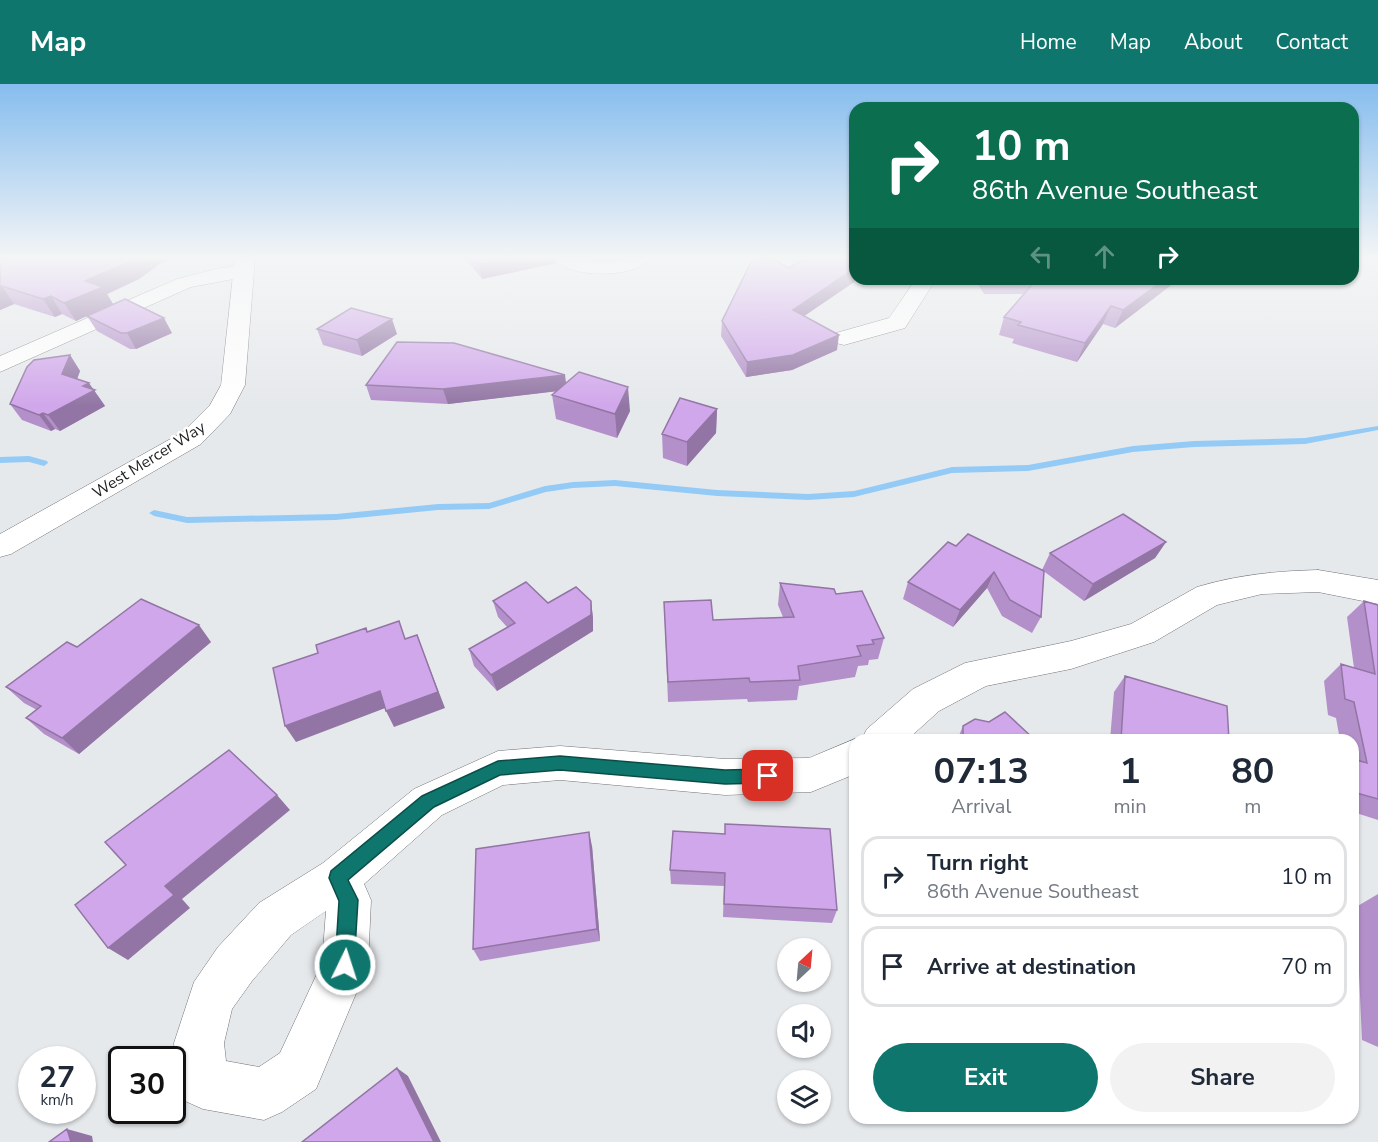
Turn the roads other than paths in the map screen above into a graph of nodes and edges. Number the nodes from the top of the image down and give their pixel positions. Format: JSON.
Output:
{"nodes":[{"id":1,"x":129,"y":307,"type":"edge"},
{"id":2,"x":240,"y":307,"type":"edge"},
{"id":3,"x":907,"y":307,"type":"edge"},
{"id":4,"x":844,"y":338,"type":"dead end"},
{"id":5,"x":0,"y":365,"type":"edge"},
{"id":6,"x":0,"y":547,"type":"edge"},
{"id":7,"x":1378,"y":592,"type":"edge"},
{"id":8,"x":887,"y":734,"type":"edge"},
{"id":9,"x":849,"y":759,"type":"edge"},
{"id":10,"x":338,"y":878,"type":"dead end"}],
"edges":[{"from":1,"to":5,"type":"street"},
{"from":2,"to":6,"type":"street","name":"West Mercer Way"},
{"from":3,"to":4,"type":"street"},
{"from":7,"to":8,"type":"street"},
{"from":9,"to":10,"type":"street"}]}
